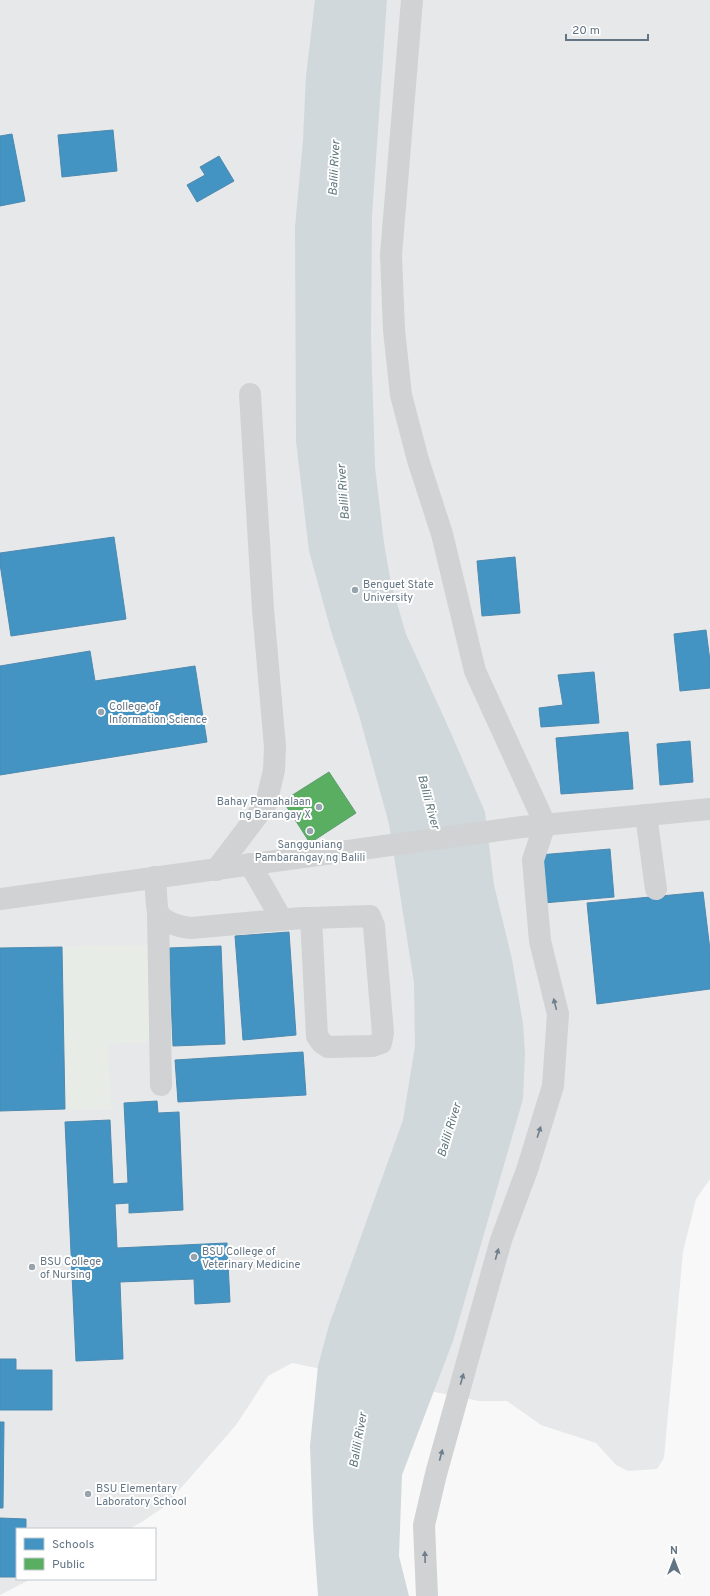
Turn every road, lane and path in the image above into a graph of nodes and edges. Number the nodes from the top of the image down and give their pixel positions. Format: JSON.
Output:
{"nodes":[{"id":1,"x":412,"y":0,"type":"edge"},
{"id":2,"x":250,"y":394,"type":"dead end"},
{"id":3,"x":710,"y":809,"type":"edge"},
{"id":4,"x":646,"y":815,"type":"junction"},
{"id":5,"x":545,"y":824,"type":"junction"},
{"id":6,"x":250,"y":864,"type":"junction"},
{"id":7,"x":216,"y":870,"type":"junction"},
{"id":8,"x":155,"y":877,"type":"junction"},
{"id":9,"x":656,"y":889,"type":"dead end"},
{"id":10,"x":0,"y":898,"type":"edge"},
{"id":11,"x":158,"y":912,"type":"junction"},
{"id":12,"x":311,"y":918,"type":"junction"},
{"id":13,"x":282,"y":920,"type":"junction"},
{"id":14,"x":161,"y":1084,"type":"dead end"},
{"id":15,"x":428,"y":1596,"type":"edge"}],
"edges":[{"from":1,"to":5,"type":"street"},
{"from":2,"to":7,"type":"street"},
{"from":3,"to":4,"type":"street"},
{"from":4,"to":5,"type":"street"},
{"from":4,"to":9,"type":"street"},
{"from":5,"to":6,"type":"street"},
{"from":15,"to":5,"type":"street","one_way":true},
{"from":6,"to":7,"type":"street"},
{"from":6,"to":13,"type":"street"},
{"from":7,"to":8,"type":"street"},
{"from":8,"to":10,"type":"street"},
{"from":8,"to":11,"type":"street"},
{"from":11,"to":13,"type":"street"},
{"from":11,"to":14,"type":"street"},
{"from":12,"to":12,"type":"street"},
{"from":12,"to":13,"type":"street"}]}
